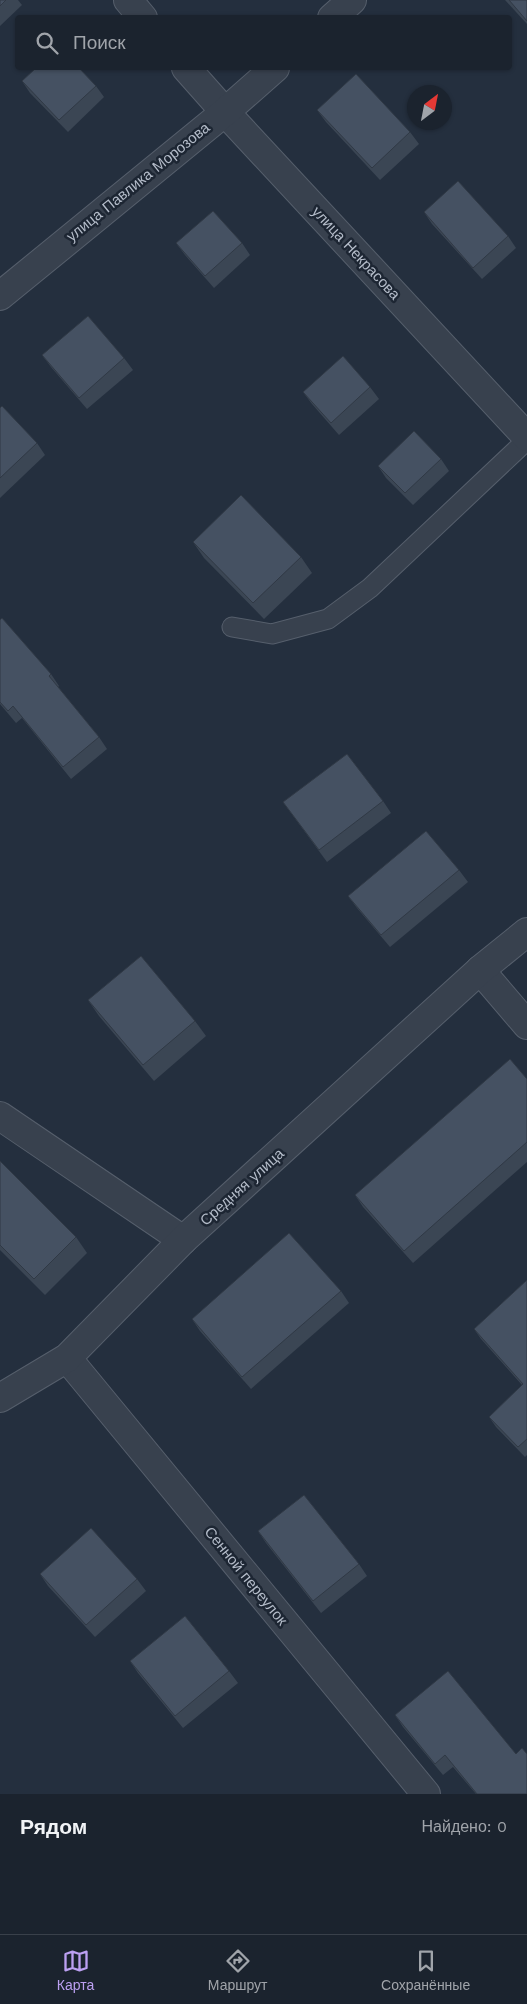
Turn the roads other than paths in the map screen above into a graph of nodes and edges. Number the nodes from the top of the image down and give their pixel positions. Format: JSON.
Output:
{"nodes":[{"id":1,"x":128,"y":0,"type":"edge"},
{"id":2,"x":352,"y":0,"type":"edge"},
{"id":3,"x":140,"y":15,"type":"edge"},
{"id":4,"x":335,"y":15,"type":"edge"},
{"id":5,"x":188,"y":70,"type":"edge"},
{"id":6,"x":273,"y":70,"type":"edge"},
{"id":7,"x":225,"y":112,"type":"junction"},
{"id":8,"x":0,"y":296,"type":"edge"},
{"id":9,"x":527,"y":439,"type":"edge"},
{"id":10,"x":232,"y":626,"type":"dead end"},
{"id":11,"x":527,"y":932,"type":"edge"},
{"id":12,"x":480,"y":970,"type":"junction"},
{"id":13,"x":527,"y":1025,"type":"edge"},
{"id":14,"x":0,"y":1116,"type":"edge"},
{"id":15,"x":184,"y":1240,"type":"junction"},
{"id":16,"x":67,"y":1358,"type":"junction"},
{"id":17,"x":0,"y":1398,"type":"edge"},
{"id":18,"x":426,"y":1794,"type":"edge"}],
"edges":[{"from":1,"to":3,"type":"street"},
{"from":2,"to":4,"type":"street"},
{"from":5,"to":7,"type":"street","name":"улица Некрасова"},
{"from":6,"to":7,"type":"street","name":"улица Павлика Морозова"},
{"from":7,"to":8,"type":"street","name":"улица Павлика Морозова"},
{"from":7,"to":9,"type":"street","name":"улица Некрасова"},
{"from":9,"to":10,"type":"lane"},
{"from":11,"to":12,"type":"street","name":"Средняя улица"},
{"from":12,"to":13,"type":"street"},
{"from":12,"to":15,"type":"street","name":"Средняя улица"},
{"from":14,"to":15,"type":"street"},
{"from":15,"to":16,"type":"street","name":"Средняя улица"},
{"from":16,"to":17,"type":"street","name":"Средняя улица"},
{"from":16,"to":18,"type":"street","name":"Сенной переулок"}]}
